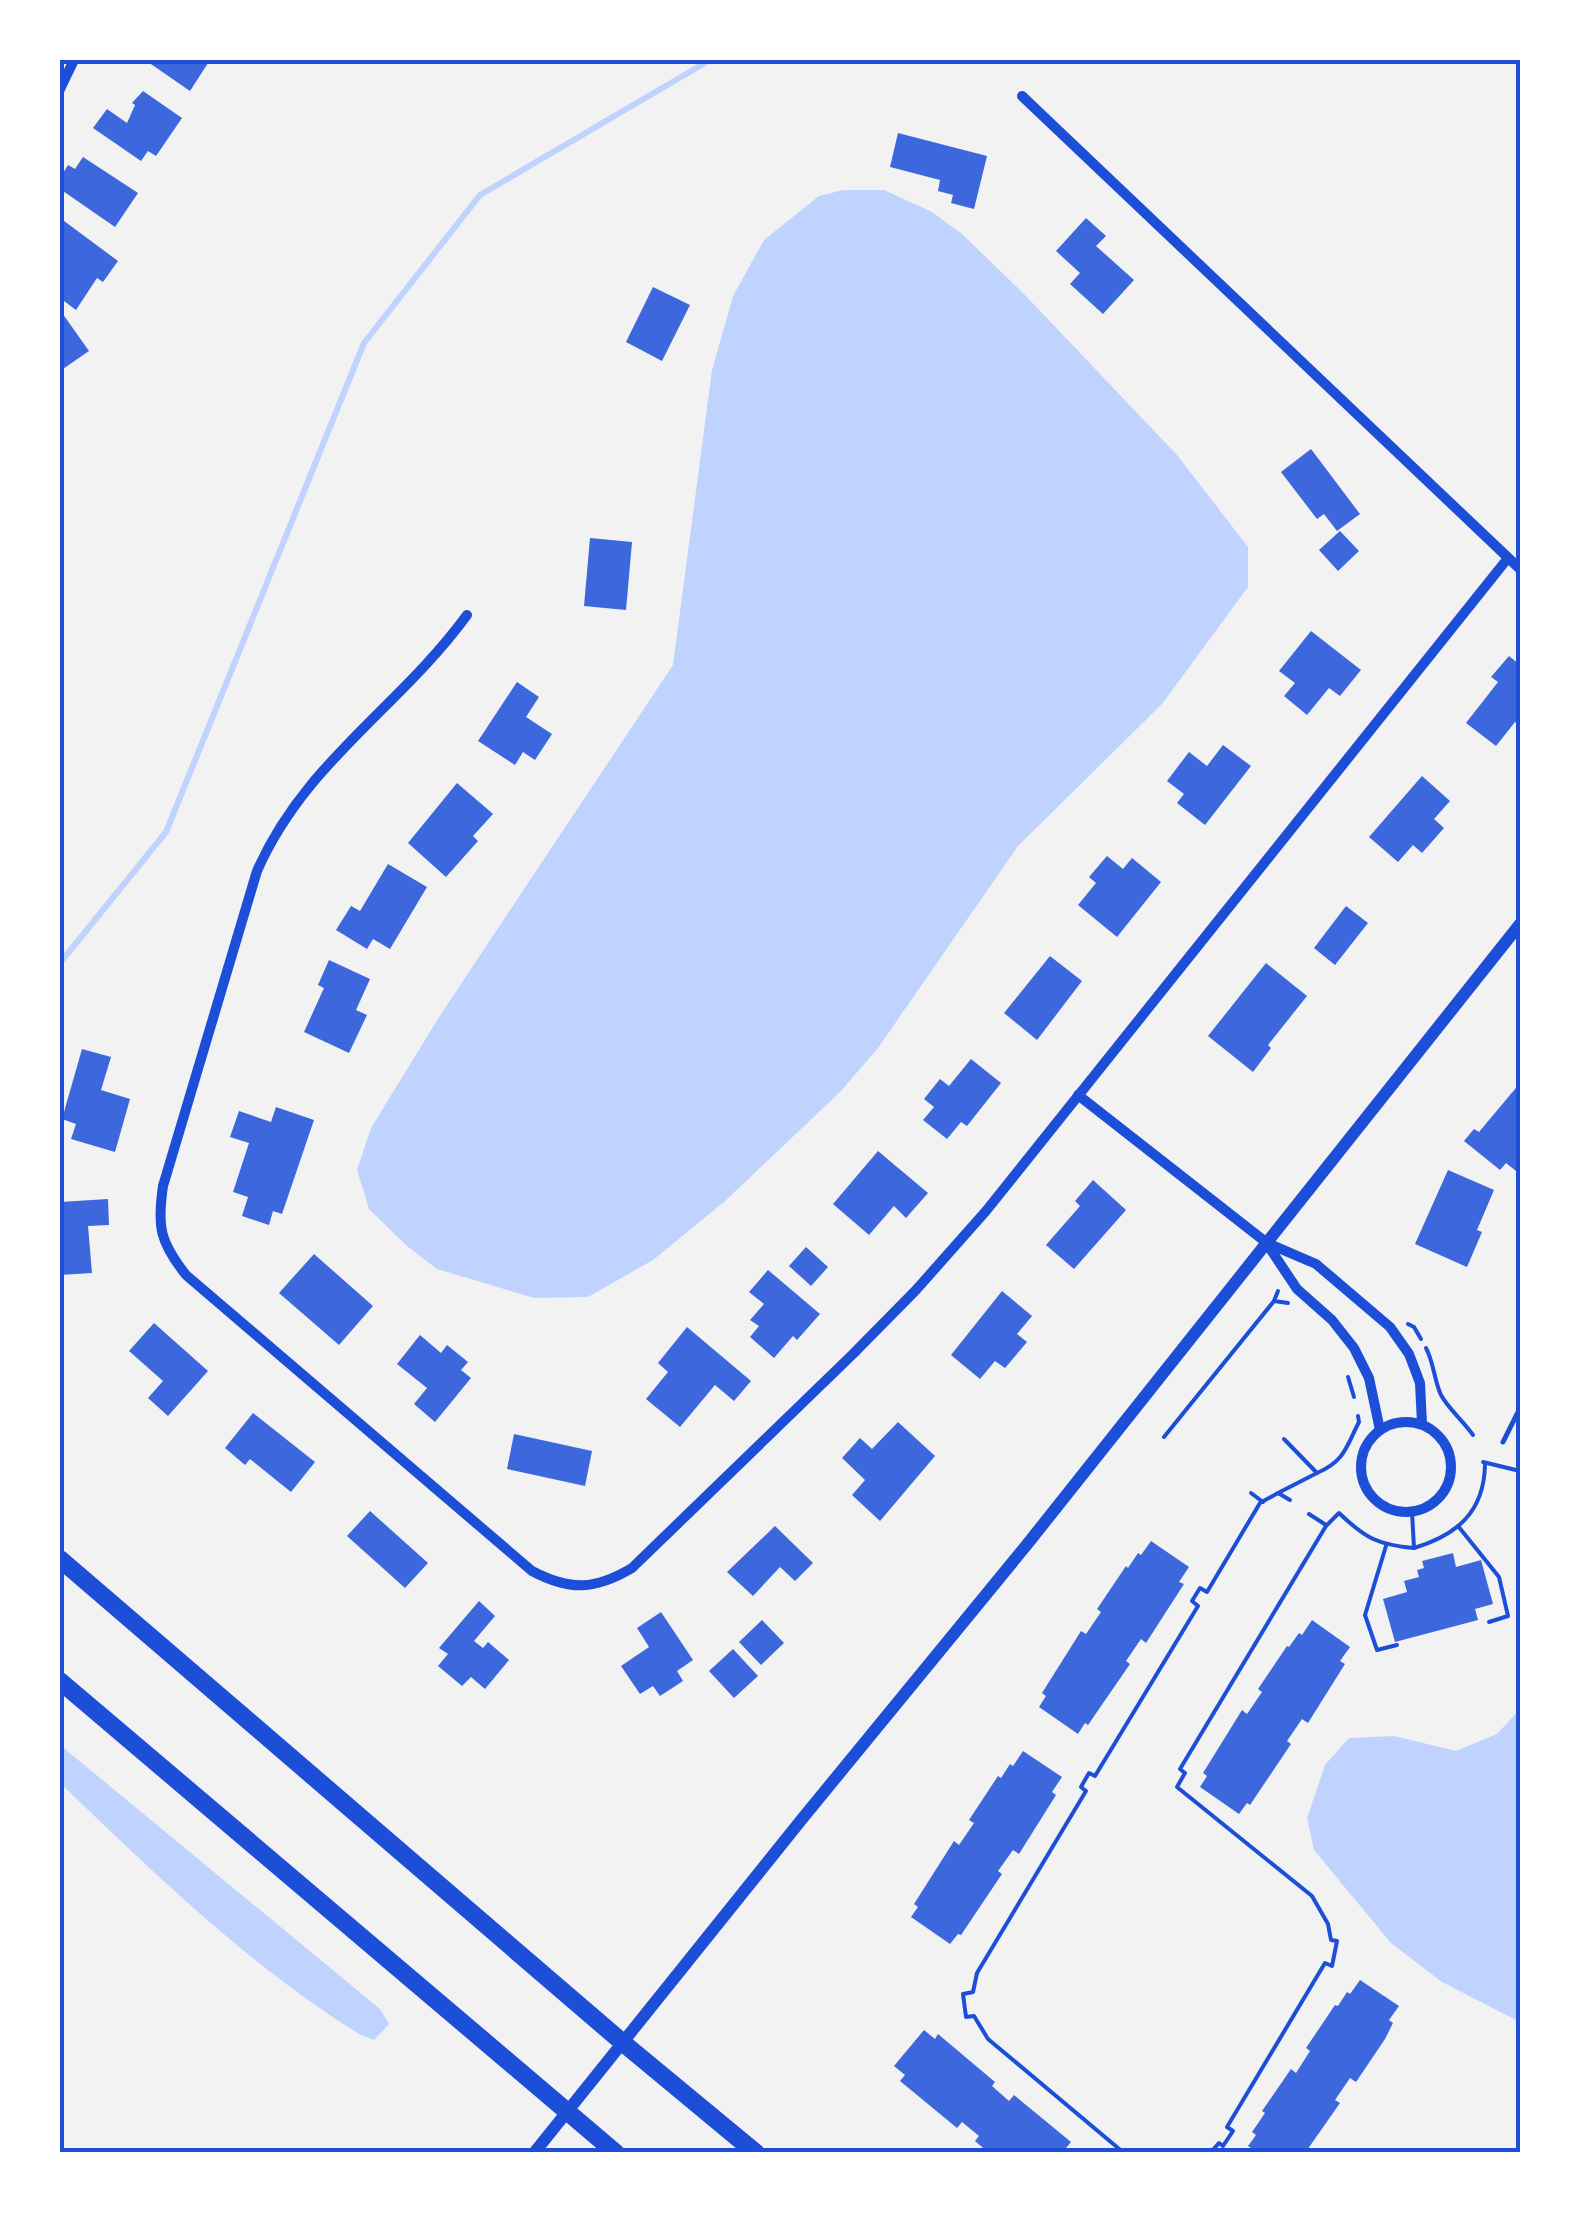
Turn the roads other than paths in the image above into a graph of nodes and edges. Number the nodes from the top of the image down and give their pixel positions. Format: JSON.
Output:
{"nodes":[{"id":1,"x":74,"y":60,"type":"edge"},
{"id":2,"x":60,"y":89,"type":"edge"},
{"id":3,"x":1022,"y":96,"type":"dead end"},
{"id":4,"x":1508,"y":558,"type":"junction"},
{"id":5,"x":1520,"y":569,"type":"edge"},
{"id":6,"x":468,"y":614,"type":"dead end"},
{"id":7,"x":1520,"y":924,"type":"edge"},
{"id":8,"x":1078,"y":1095,"type":"junction"},
{"id":9,"x":1266,"y":1243,"type":"junction"},
{"id":10,"x":1520,"y":1408,"type":"edge"},
{"id":11,"x":1422,"y":1424,"type":"junction"},
{"id":12,"x":1380,"y":1430,"type":"junction"},
{"id":13,"x":1502,"y":1442,"type":"dead end"},
{"id":14,"x":60,"y":1559,"type":"edge"},
{"id":15,"x":60,"y":1681,"type":"edge"},
{"id":16,"x":534,"y":2153,"type":"edge"},
{"id":17,"x":616,"y":2153,"type":"edge"},
{"id":18,"x":756,"y":2153,"type":"edge"}],
"edges":[{"from":1,"to":2,"type":"street"},
{"from":3,"to":4,"type":"street"},
{"from":4,"to":5,"type":"street"},
{"from":4,"to":8,"type":"street"},
{"from":6,"to":8,"type":"street"},
{"from":7,"to":9,"type":"street"},
{"from":8,"to":9,"type":"street"},
{"from":9,"to":11,"type":"street"},
{"from":9,"to":12,"type":"street"},
{"from":9,"to":16,"type":"street"},
{"from":10,"to":13,"type":"lane"},
{"from":11,"to":12,"type":"street"},
{"from":11,"to":12,"type":"street"},
{"from":14,"to":18,"type":"highway"},
{"from":15,"to":17,"type":"highway"}]}
